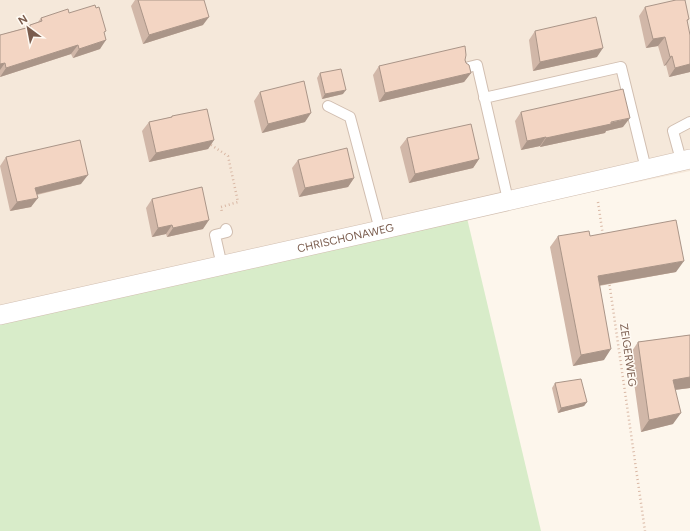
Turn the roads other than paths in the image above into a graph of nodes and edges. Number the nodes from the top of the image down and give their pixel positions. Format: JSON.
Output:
{"nodes":[{"id":1,"x":465,"y":68,"type":"edge"},
{"id":2,"x":484,"y":98,"type":"junction"},
{"id":3,"x":328,"y":106,"type":"dead end"},
{"id":4,"x":690,"y":122,"type":"edge"},
{"id":5,"x":686,"y":160,"type":"edge"},
{"id":6,"x":646,"y":169,"type":"junction"},
{"id":7,"x":508,"y":200,"type":"junction"},
{"id":8,"x":226,"y":229,"type":"dead end"},
{"id":9,"x":380,"y":230,"type":"junction"},
{"id":10,"x":222,"y":266,"type":"junction"},
{"id":11,"x":0,"y":315,"type":"edge"}],
"edges":[{"from":1,"to":2,"type":"lane"},
{"from":2,"to":6,"type":"lane"},
{"from":2,"to":7,"type":"lane"},
{"from":3,"to":9,"type":"lane"},
{"from":4,"to":5,"type":"lane"},
{"from":5,"to":6,"type":"street","name":"CHRISCHONAWEG"},
{"from":6,"to":7,"type":"street","name":"CHRISCHONAWEG"},
{"from":7,"to":9,"type":"street","name":"CHRISCHONAWEG"},
{"from":8,"to":10,"type":"lane"},
{"from":9,"to":10,"type":"street","name":"CHRISCHONAWEG"},
{"from":10,"to":11,"type":"street","name":"CHRISCHONAWEG"}]}
